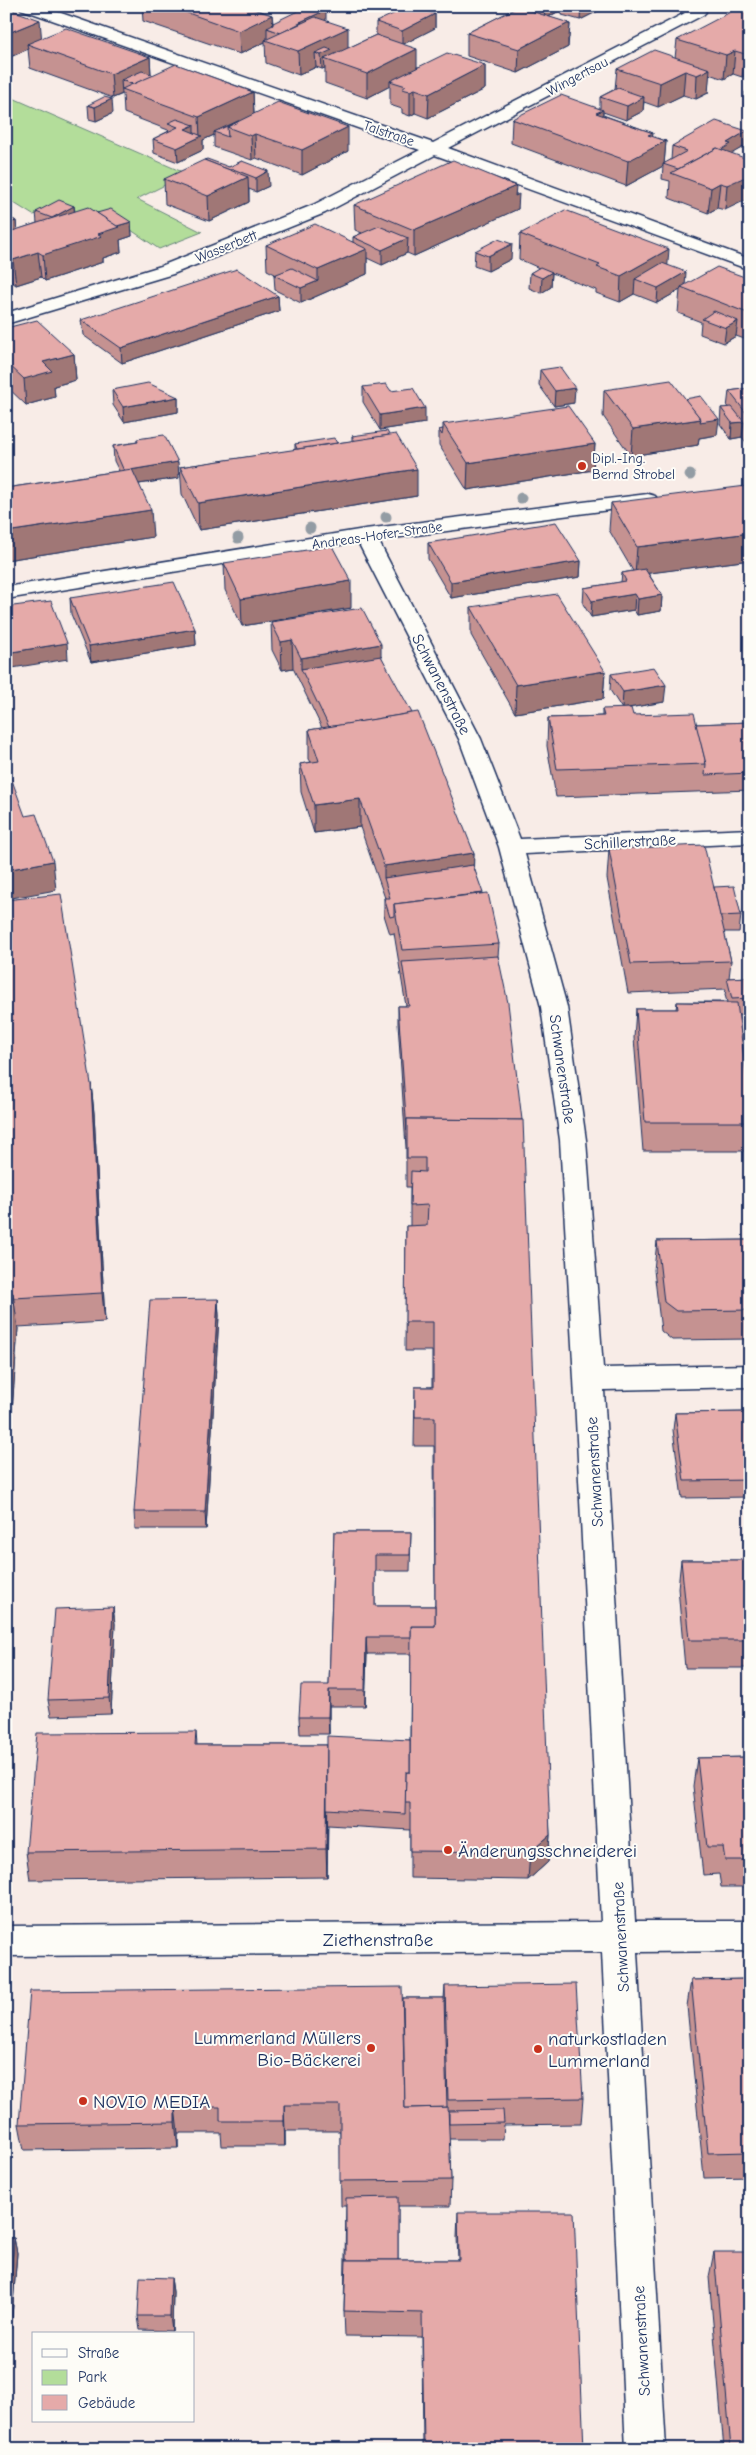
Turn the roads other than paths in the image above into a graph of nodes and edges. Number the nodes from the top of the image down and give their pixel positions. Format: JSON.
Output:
{"nodes":[{"id":1,"x":26,"y":6,"type":"edge"},
{"id":2,"x":679,"y":6,"type":"edge"},
{"id":3,"x":437,"y":150,"type":"junction"},
{"id":4,"x":750,"y":265,"type":"edge"},
{"id":5,"x":6,"y":319,"type":"edge"},
{"id":6,"x":667,"y":498,"type":"edge"},
{"id":7,"x":365,"y":535,"type":"junction"},
{"id":8,"x":6,"y":593,"type":"edge"},
{"id":9,"x":750,"y":836,"type":"edge"},
{"id":10,"x":510,"y":847,"type":"junction"},
{"id":11,"x":750,"y":1376,"type":"edge"},
{"id":12,"x":589,"y":1379,"type":"junction"},
{"id":13,"x":750,"y":1936,"type":"edge"},
{"id":14,"x":620,"y":1937,"type":"junction"},
{"id":15,"x":6,"y":1941,"type":"edge"},
{"id":16,"x":646,"y":2449,"type":"edge"}],
"edges":[{"from":1,"to":3,"type":"street","name":"Talstraße"},
{"from":2,"to":3,"type":"street","name":"Wingertsau"},
{"from":3,"to":4,"type":"street","name":"Talstraße"},
{"from":3,"to":5,"type":"street","name":"Wasserbett"},
{"from":6,"to":7,"type":"street","name":"Andreas-Hofer-Straße"},
{"from":7,"to":8,"type":"street","name":"Andreas-Hofer-Straße"},
{"from":7,"to":10,"type":"street","name":"Schwanenstraße"},
{"from":9,"to":10,"type":"street","name":"Schillerstraße"},
{"from":10,"to":12,"type":"street","name":"Schwanenstraße"},
{"from":11,"to":12,"type":"street"},
{"from":12,"to":14,"type":"street","name":"Schwanenstraße"},
{"from":13,"to":14,"type":"street","name":"Ziethenstraße"},
{"from":14,"to":15,"type":"street","name":"Ziethenstraße"},
{"from":14,"to":16,"type":"street","name":"Schwanenstraße"}]}
